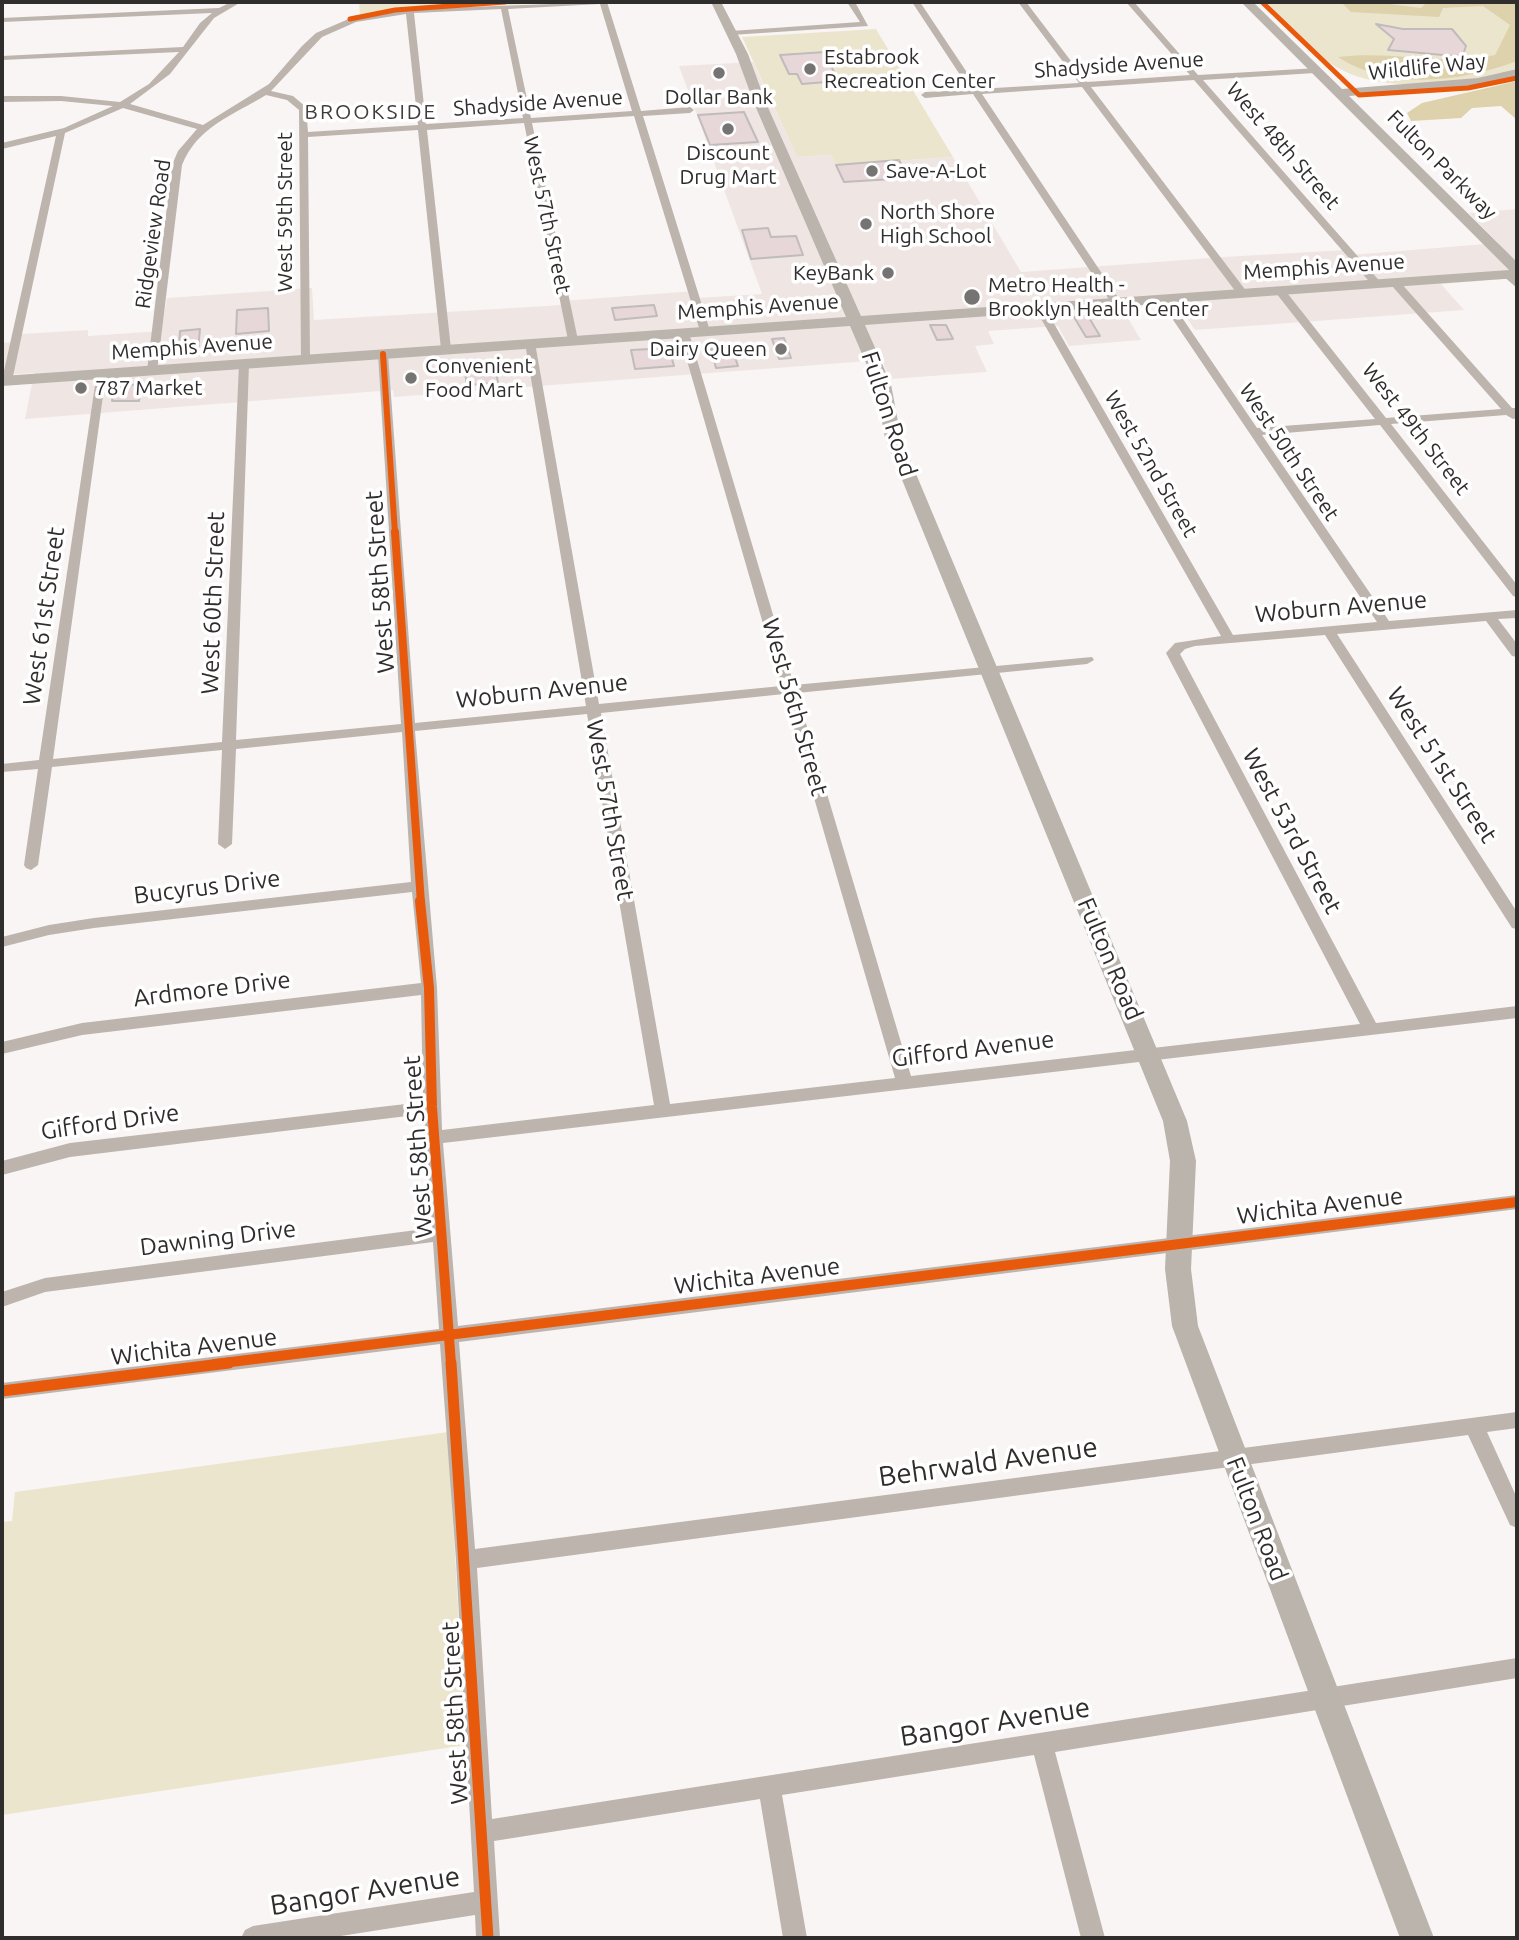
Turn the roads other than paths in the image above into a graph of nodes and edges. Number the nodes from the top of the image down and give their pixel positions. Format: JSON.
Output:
{"nodes":[{"id":1,"x":237,"y":2,"type":"edge"},
{"id":2,"x":603,"y":2,"type":"edge"},
{"id":3,"x":716,"y":2,"type":"edge"},
{"id":4,"x":851,"y":2,"type":"edge"},
{"id":5,"x":916,"y":2,"type":"edge"},
{"id":6,"x":1022,"y":2,"type":"edge"},
{"id":7,"x":1130,"y":2,"type":"edge"},
{"id":8,"x":1247,"y":2,"type":"edge"},
{"id":9,"x":504,"y":7,"type":"junction"},
{"id":10,"x":218,"y":10,"type":"junction"},
{"id":11,"x":410,"y":12,"type":"junction"},
{"id":12,"x":2,"y":20,"type":"edge"},
{"id":13,"x":731,"y":33,"type":"junction"},
{"id":14,"x":184,"y":49,"type":"junction"},
{"id":15,"x":2,"y":58,"type":"edge"},
{"id":16,"x":1315,"y":70,"type":"junction"},
{"id":17,"x":1517,"y":73,"type":"edge"},
{"id":18,"x":1197,"y":77,"type":"junction"},
{"id":19,"x":1087,"y":85,"type":"junction"},
{"id":20,"x":265,"y":92,"type":"junction"},
{"id":21,"x":976,"y":92,"type":"junction"},
{"id":22,"x":1340,"y":93,"type":"junction"},
{"id":23,"x":925,"y":95,"type":"dead end"},
{"id":24,"x":2,"y":99,"type":"edge"},
{"id":25,"x":121,"y":105,"type":"junction"},
{"id":26,"x":690,"y":110,"type":"dead end"},
{"id":27,"x":638,"y":114,"type":"junction"},
{"id":28,"x":528,"y":121,"type":"junction"},
{"id":29,"x":204,"y":128,"type":"junction"},
{"id":30,"x":422,"y":128,"type":"junction"},
{"id":31,"x":61,"y":132,"type":"junction"},
{"id":32,"x":304,"y":135,"type":"junction"},
{"id":33,"x":2,"y":146,"type":"edge"},
{"id":34,"x":1515,"y":276,"type":"edge"},
{"id":35,"x":1396,"y":284,"type":"junction"},
{"id":36,"x":1378,"y":285,"type":"junction"},
{"id":37,"x":1280,"y":291,"type":"junction"},
{"id":38,"x":1243,"y":294,"type":"junction"},
{"id":39,"x":1164,"y":299,"type":"junction"},
{"id":40,"x":1116,"y":302,"type":"junction"},
{"id":41,"x":1040,"y":307,"type":"junction"},
{"id":42,"x":857,"y":321,"type":"junction"},
{"id":43,"x":705,"y":331,"type":"junction"},
{"id":44,"x":684,"y":333,"type":"junction"},
{"id":45,"x":573,"y":341,"type":"junction"},
{"id":46,"x":530,"y":343,"type":"junction"},
{"id":47,"x":446,"y":349,"type":"junction"},
{"id":48,"x":383,"y":354,"type":"junction"},
{"id":49,"x":305,"y":359,"type":"junction"},
{"id":50,"x":244,"y":364,"type":"junction"},
{"id":51,"x":152,"y":371,"type":"junction"},
{"id":52,"x":101,"y":374,"type":"junction"},
{"id":53,"x":4,"y":381,"type":"edge"},
{"id":54,"x":1515,"y":414,"type":"edge"},
{"id":55,"x":1384,"y":422,"type":"junction"},
{"id":56,"x":1252,"y":432,"type":"junction"},
{"id":57,"x":1517,"y":593,"type":"edge"},
{"id":58,"x":1517,"y":614,"type":"edge"},
{"id":59,"x":1490,"y":617,"type":"junction"},
{"id":60,"x":1385,"y":625,"type":"junction"},
{"id":61,"x":1329,"y":631,"type":"junction"},
{"id":62,"x":1229,"y":639,"type":"junction"},
{"id":63,"x":1173,"y":653,"type":"joint"},
{"id":64,"x":1517,"y":653,"type":"edge"},
{"id":65,"x":1087,"y":660,"type":"dead end"},
{"id":66,"x":990,"y":669,"type":"junction"},
{"id":67,"x":790,"y":688,"type":"junction"},
{"id":68,"x":592,"y":708,"type":"junction"},
{"id":69,"x":410,"y":727,"type":"junction"},
{"id":70,"x":230,"y":746,"type":"junction"},
{"id":71,"x":46,"y":764,"type":"junction"},
{"id":72,"x":2,"y":768,"type":"edge"},
{"id":73,"x":225,"y":844,"type":"dead end"},
{"id":74,"x":31,"y":865,"type":"dead end"},
{"id":75,"x":419,"y":886,"type":"junction"},
{"id":76,"x":1517,"y":924,"type":"edge"},
{"id":77,"x":2,"y":942,"type":"edge"},
{"id":78,"x":429,"y":988,"type":"junction"},
{"id":79,"x":1517,"y":1012,"type":"edge"},
{"id":80,"x":1371,"y":1029,"type":"junction"},
{"id":81,"x":2,"y":1048,"type":"edge"},
{"id":82,"x":1149,"y":1053,"type":"junction"},
{"id":83,"x":904,"y":1081,"type":"junction"},
{"id":84,"x":432,"y":1107,"type":"junction"},
{"id":85,"x":663,"y":1110,"type":"junction"},
{"id":86,"x":435,"y":1137,"type":"junction"},
{"id":87,"x":2,"y":1168,"type":"edge"},
{"id":88,"x":1517,"y":1202,"type":"edge"},
{"id":89,"x":442,"y":1234,"type":"junction"},
{"id":90,"x":1179,"y":1243,"type":"junction"},
{"id":91,"x":2,"y":1299,"type":"edge"},
{"id":92,"x":449,"y":1333,"type":"junction"},
{"id":93,"x":2,"y":1391,"type":"edge"},
{"id":94,"x":1517,"y":1420,"type":"edge"},
{"id":95,"x":1474,"y":1426,"type":"junction"},
{"id":96,"x":1233,"y":1457,"type":"junction"},
{"id":97,"x":1517,"y":1519,"type":"edge"},
{"id":98,"x":466,"y":1560,"type":"junction"},
{"id":99,"x":1517,"y":1668,"type":"edge"},
{"id":100,"x":1327,"y":1699,"type":"junction"},
{"id":101,"x":1042,"y":1744,"type":"junction"},
{"id":102,"x":769,"y":1787,"type":"junction"},
{"id":103,"x":481,"y":1832,"type":"junction"},
{"id":104,"x":485,"y":1902,"type":"junction"},
{"id":105,"x":253,"y":1938,"type":"edge"},
{"id":106,"x":488,"y":1938,"type":"edge"},
{"id":107,"x":795,"y":1938,"type":"edge"},
{"id":108,"x":1093,"y":1938,"type":"edge"},
{"id":109,"x":1417,"y":1938,"type":"edge"}],
"edges":[{"from":1,"to":10,"type":"street"},
{"from":2,"to":9,"type":"street","name":"Ridgeview Road"},
{"from":2,"to":27,"type":"street"},
{"from":3,"to":13,"type":"main road","name":"Fulton Road"},
{"from":4,"to":13,"type":"street"},
{"from":5,"to":21,"type":"street"},
{"from":6,"to":19,"type":"street"},
{"from":7,"to":18,"type":"street","name":"West 48th Street"},
{"from":8,"to":16,"type":"main road","name":"Fulton Parkway"},
{"from":9,"to":11,"type":"street","name":"Ridgeview Road"},
{"from":9,"to":28,"type":"street","name":"West 57th Street"},
{"from":10,"to":12,"type":"street"},
{"from":10,"to":14,"type":"street"},
{"from":11,"to":20,"type":"street","name":"Ridgeview Road"},
{"from":11,"to":30,"type":"street"},
{"from":13,"to":42,"type":"main road","name":"Fulton Road"},
{"from":14,"to":15,"type":"street"},
{"from":14,"to":25,"type":"street"},
{"from":16,"to":18,"type":"street","name":"Shadyside Avenue"},
{"from":16,"to":22,"type":"main road","name":"Fulton Parkway"},
{"from":17,"to":22,"type":"main road","name":"Wildlife Way"},
{"from":18,"to":19,"type":"street","name":"Shadyside Avenue"},
{"from":18,"to":36,"type":"street","name":"West 48th Street"},
{"from":19,"to":21,"type":"street","name":"Shadyside Avenue"},
{"from":19,"to":38,"type":"street"},
{"from":20,"to":29,"type":"street","name":"Ridgeview Road"},
{"from":20,"to":32,"type":"street","name":"West 59th Street"},
{"from":21,"to":23,"type":"street","name":"Shadyside Avenue"},
{"from":21,"to":40,"type":"street"},
{"from":22,"to":34,"type":"main road","name":"Fulton Parkway"},
{"from":24,"to":25,"type":"street"},
{"from":25,"to":29,"type":"street"},
{"from":25,"to":31,"type":"street"},
{"from":26,"to":27,"type":"street","name":"Shadyside Avenue"},
{"from":27,"to":28,"type":"street","name":"Shadyside Avenue"},
{"from":27,"to":43,"type":"street"},
{"from":28,"to":30,"type":"street","name":"Shadyside Avenue"},
{"from":28,"to":45,"type":"street","name":"West 57th Street"},
{"from":29,"to":51,"type":"street","name":"Ridgeview Road"},
{"from":30,"to":32,"type":"street","name":"Shadyside Avenue"},
{"from":30,"to":47,"type":"street"},
{"from":31,"to":33,"type":"street"},
{"from":31,"to":53,"type":"street"},
{"from":32,"to":49,"type":"street","name":"West 59th Street"},
{"from":34,"to":35,"type":"main road","name":"Memphis Avenue"},
{"from":35,"to":36,"type":"main road","name":"Memphis Avenue"},
{"from":35,"to":54,"type":"street"},
{"from":36,"to":37,"type":"main road","name":"Memphis Avenue"},
{"from":37,"to":38,"type":"main road","name":"Memphis Avenue"},
{"from":37,"to":55,"type":"street","name":"West 49th Street"},
{"from":38,"to":39,"type":"main road","name":"Memphis Avenue"},
{"from":39,"to":40,"type":"main road","name":"Memphis Avenue"},
{"from":39,"to":56,"type":"street","name":"West 50th Street"},
{"from":40,"to":41,"type":"main road","name":"Memphis Avenue"},
{"from":41,"to":42,"type":"main road","name":"Memphis Avenue"},
{"from":41,"to":62,"type":"street","name":"West 52nd Street"},
{"from":42,"to":43,"type":"main road","name":"Memphis Avenue"},
{"from":42,"to":66,"type":"main road","name":"Fulton Road"},
{"from":43,"to":44,"type":"main road","name":"Memphis Avenue"},
{"from":44,"to":45,"type":"main road","name":"Memphis Avenue"},
{"from":44,"to":67,"type":"street","name":"West 56th Street"},
{"from":45,"to":46,"type":"main road","name":"Memphis Avenue"},
{"from":46,"to":47,"type":"main road","name":"Memphis Avenue"},
{"from":46,"to":68,"type":"street","name":"West 57th Street"},
{"from":47,"to":48,"type":"main road","name":"Memphis Avenue"},
{"from":48,"to":49,"type":"main road","name":"Memphis Avenue"},
{"from":48,"to":69,"type":"street","name":"West 58th Street"},
{"from":49,"to":50,"type":"main road","name":"Memphis Avenue"},
{"from":50,"to":51,"type":"main road","name":"Memphis Avenue"},
{"from":50,"to":70,"type":"street","name":"West 60th Street"},
{"from":51,"to":52,"type":"main road","name":"Memphis Avenue"},
{"from":52,"to":53,"type":"main road","name":"Memphis Avenue"},
{"from":52,"to":71,"type":"street","name":"West 61st Street"},
{"from":54,"to":55,"type":"street"},
{"from":55,"to":56,"type":"street"},
{"from":55,"to":57,"type":"street","name":"West 49th Street"},
{"from":56,"to":60,"type":"street","name":"West 50th Street"},
{"from":58,"to":59,"type":"street","name":"Woburn Avenue"},
{"from":59,"to":60,"type":"street","name":"Woburn Avenue"},
{"from":59,"to":64,"type":"street"},
{"from":60,"to":61,"type":"street","name":"Woburn Avenue"},
{"from":61,"to":62,"type":"street","name":"Woburn Avenue"},
{"from":61,"to":76,"type":"street","name":"West 51st Street"},
{"from":62,"to":63,"type":"street","name":"Woburn Avenue"},
{"from":63,"to":80,"type":"street","name":"West 53rd Street"},
{"from":65,"to":66,"type":"street","name":"Woburn Avenue"},
{"from":66,"to":67,"type":"street","name":"Woburn Avenue"},
{"from":66,"to":82,"type":"main road","name":"Fulton Road"},
{"from":67,"to":68,"type":"street","name":"Woburn Avenue"},
{"from":67,"to":83,"type":"street","name":"West 56th Street"},
{"from":68,"to":69,"type":"street","name":"Woburn Avenue"},
{"from":68,"to":85,"type":"street","name":"West 57th Street"},
{"from":69,"to":70,"type":"street","name":"Woburn Avenue"},
{"from":69,"to":75,"type":"street","name":"West 58th Street"},
{"from":70,"to":71,"type":"street","name":"Woburn Avenue"},
{"from":70,"to":73,"type":"street","name":"West 60th Street"},
{"from":71,"to":72,"type":"street","name":"Woburn Avenue"},
{"from":71,"to":74,"type":"street","name":"West 61st Street"},
{"from":75,"to":77,"type":"street","name":"Bucyrus Drive"},
{"from":75,"to":78,"type":"street","name":"West 58th Street"},
{"from":78,"to":81,"type":"street","name":"Ardmore Drive"},
{"from":78,"to":84,"type":"street","name":"West 58th Street"},
{"from":79,"to":80,"type":"street","name":"Gifford Avenue"},
{"from":80,"to":82,"type":"street","name":"Gifford Avenue"},
{"from":82,"to":83,"type":"street","name":"Gifford Avenue"},
{"from":82,"to":90,"type":"main road","name":"Fulton Road"},
{"from":83,"to":85,"type":"street","name":"Gifford Avenue"},
{"from":84,"to":86,"type":"street","name":"West 58th Street"},
{"from":84,"to":87,"type":"street","name":"Gifford Drive"},
{"from":85,"to":86,"type":"street","name":"Gifford Avenue"},
{"from":86,"to":89,"type":"street","name":"West 58th Street"},
{"from":88,"to":90,"type":"street","name":"Wichita Avenue"},
{"from":89,"to":91,"type":"street","name":"Dawning Drive"},
{"from":89,"to":92,"type":"street","name":"West 58th Street"},
{"from":90,"to":92,"type":"street","name":"Wichita Avenue"},
{"from":90,"to":96,"type":"main road","name":"Fulton Road"},
{"from":92,"to":93,"type":"street","name":"Wichita Avenue"},
{"from":92,"to":98,"type":"street","name":"West 58th Street"},
{"from":94,"to":95,"type":"street","name":"Behrwald Avenue"},
{"from":95,"to":96,"type":"street","name":"Behrwald Avenue"},
{"from":95,"to":97,"type":"street"},
{"from":96,"to":98,"type":"street","name":"Behrwald Avenue"},
{"from":96,"to":100,"type":"main road","name":"Fulton Road"},
{"from":98,"to":103,"type":"street","name":"West 58th Street"},
{"from":99,"to":100,"type":"street","name":"Bangor Avenue"},
{"from":100,"to":101,"type":"street","name":"Bangor Avenue"},
{"from":100,"to":109,"type":"main road","name":"Fulton Road"},
{"from":101,"to":102,"type":"street","name":"Bangor Avenue"},
{"from":101,"to":108,"type":"street"},
{"from":102,"to":103,"type":"street","name":"Bangor Avenue"},
{"from":102,"to":107,"type":"street"},
{"from":103,"to":104,"type":"street","name":"West 58th Street"},
{"from":104,"to":105,"type":"street","name":"Bangor Avenue"},
{"from":104,"to":106,"type":"street","name":"West 58th Street"}]}
